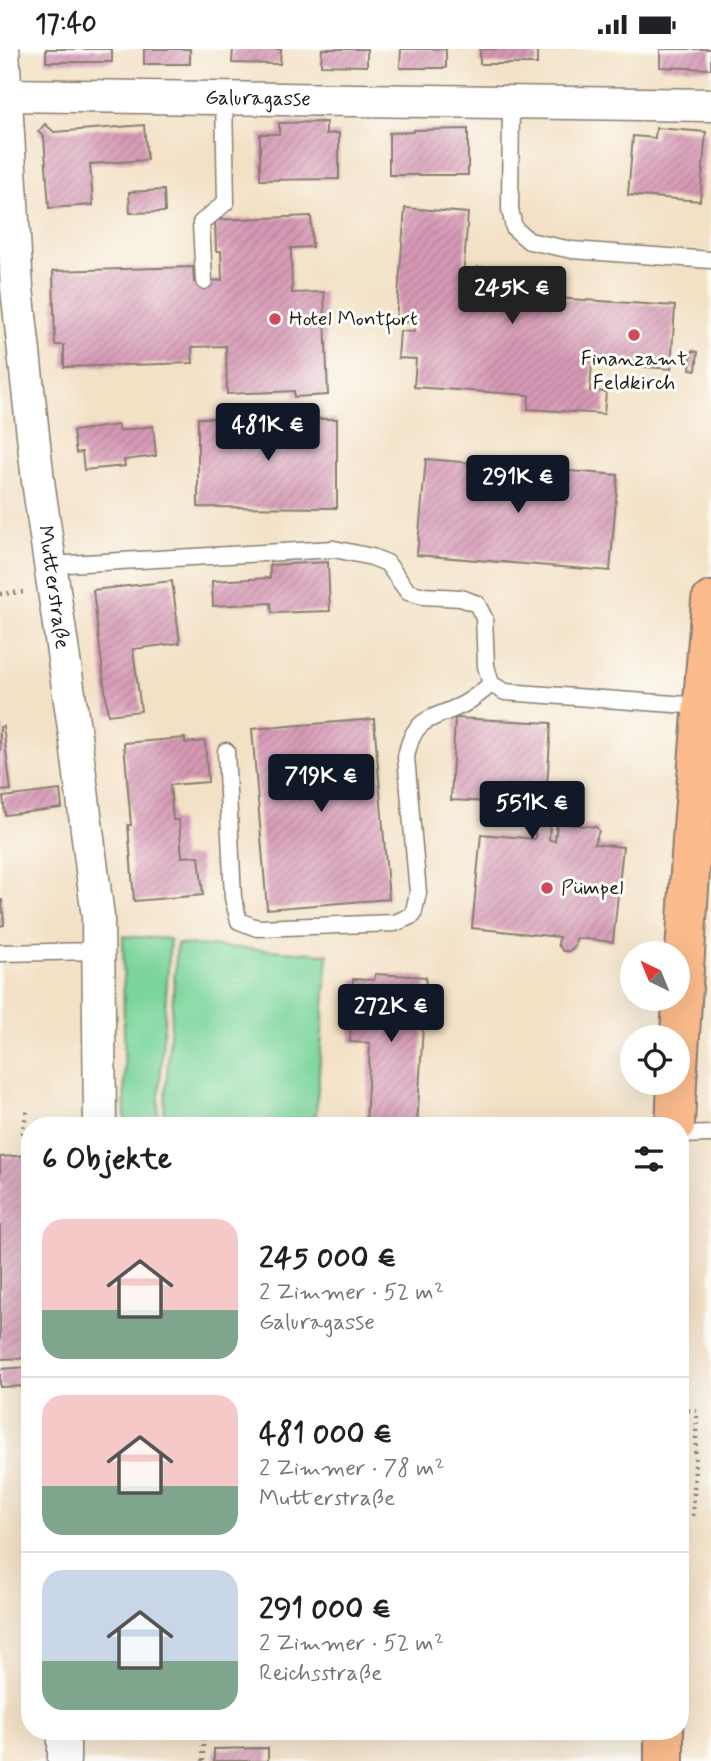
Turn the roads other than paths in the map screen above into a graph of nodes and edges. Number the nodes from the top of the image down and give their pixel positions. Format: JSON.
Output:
{"nodes":[{"id":1,"x":3,"y":49,"type":"edge"},
{"id":2,"x":6,"y":95,"type":"junction"},
{"id":3,"x":224,"y":98,"type":"junction"},
{"id":4,"x":511,"y":102,"type":"junction"},
{"id":5,"x":711,"y":105,"type":"edge"},
{"id":6,"x":711,"y":260,"type":"edge"},
{"id":7,"x":204,"y":281,"type":"dead end"},
{"id":8,"x":49,"y":565,"type":"junction"},
{"id":9,"x":711,"y":601,"type":"edge"},
{"id":10,"x":491,"y":684,"type":"junction"},
{"id":11,"x":702,"y":706,"type":"junction"},
{"id":12,"x":226,"y":751,"type":"dead end"},
{"id":13,"x":99,"y":951,"type":"junction"},
{"id":14,"x":0,"y":953,"type":"edge"},
{"id":15,"x":681,"y":1025,"type":"edge"},
{"id":16,"x":676,"y":1095,"type":"edge"},
{"id":17,"x":100,"y":1117,"type":"edge"},
{"id":18,"x":675,"y":1117,"type":"edge"},
{"id":19,"x":711,"y":1134,"type":"edge"},
{"id":20,"x":689,"y":1135,"type":"edge"},
{"id":21,"x":64,"y":1740,"type":"edge"},
{"id":22,"x":664,"y":1740,"type":"edge"},
{"id":23,"x":64,"y":1761,"type":"edge"},
{"id":24,"x":664,"y":1761,"type":"edge"}],
"edges":[{"from":1,"to":2,"type":"street","name":"Mutterstraße"},
{"from":2,"to":3,"type":"street","name":"Galuragasse"},
{"from":2,"to":8,"type":"street","name":"Mutterstraße"},
{"from":3,"to":4,"type":"street","name":"Galuragasse"},
{"from":3,"to":7,"type":"lane"},
{"from":4,"to":5,"type":"street","name":"Galuragasse"},
{"from":4,"to":6,"type":"lane"},
{"from":8,"to":10,"type":"lane"},
{"from":8,"to":13,"type":"street","name":"Mutterstraße"},
{"from":9,"to":11,"type":"main road"},
{"from":10,"to":11,"type":"lane"},
{"from":10,"to":12,"type":"lane"},
{"from":11,"to":15,"type":"main road"},
{"from":13,"to":14,"type":"lane"},
{"from":13,"to":17,"type":"street","name":"Mutterstraße"},
{"from":16,"to":18,"type":"main road"},
{"from":19,"to":20,"type":"lane"},
{"from":21,"to":23,"type":"street"},
{"from":22,"to":24,"type":"main road"}]}
